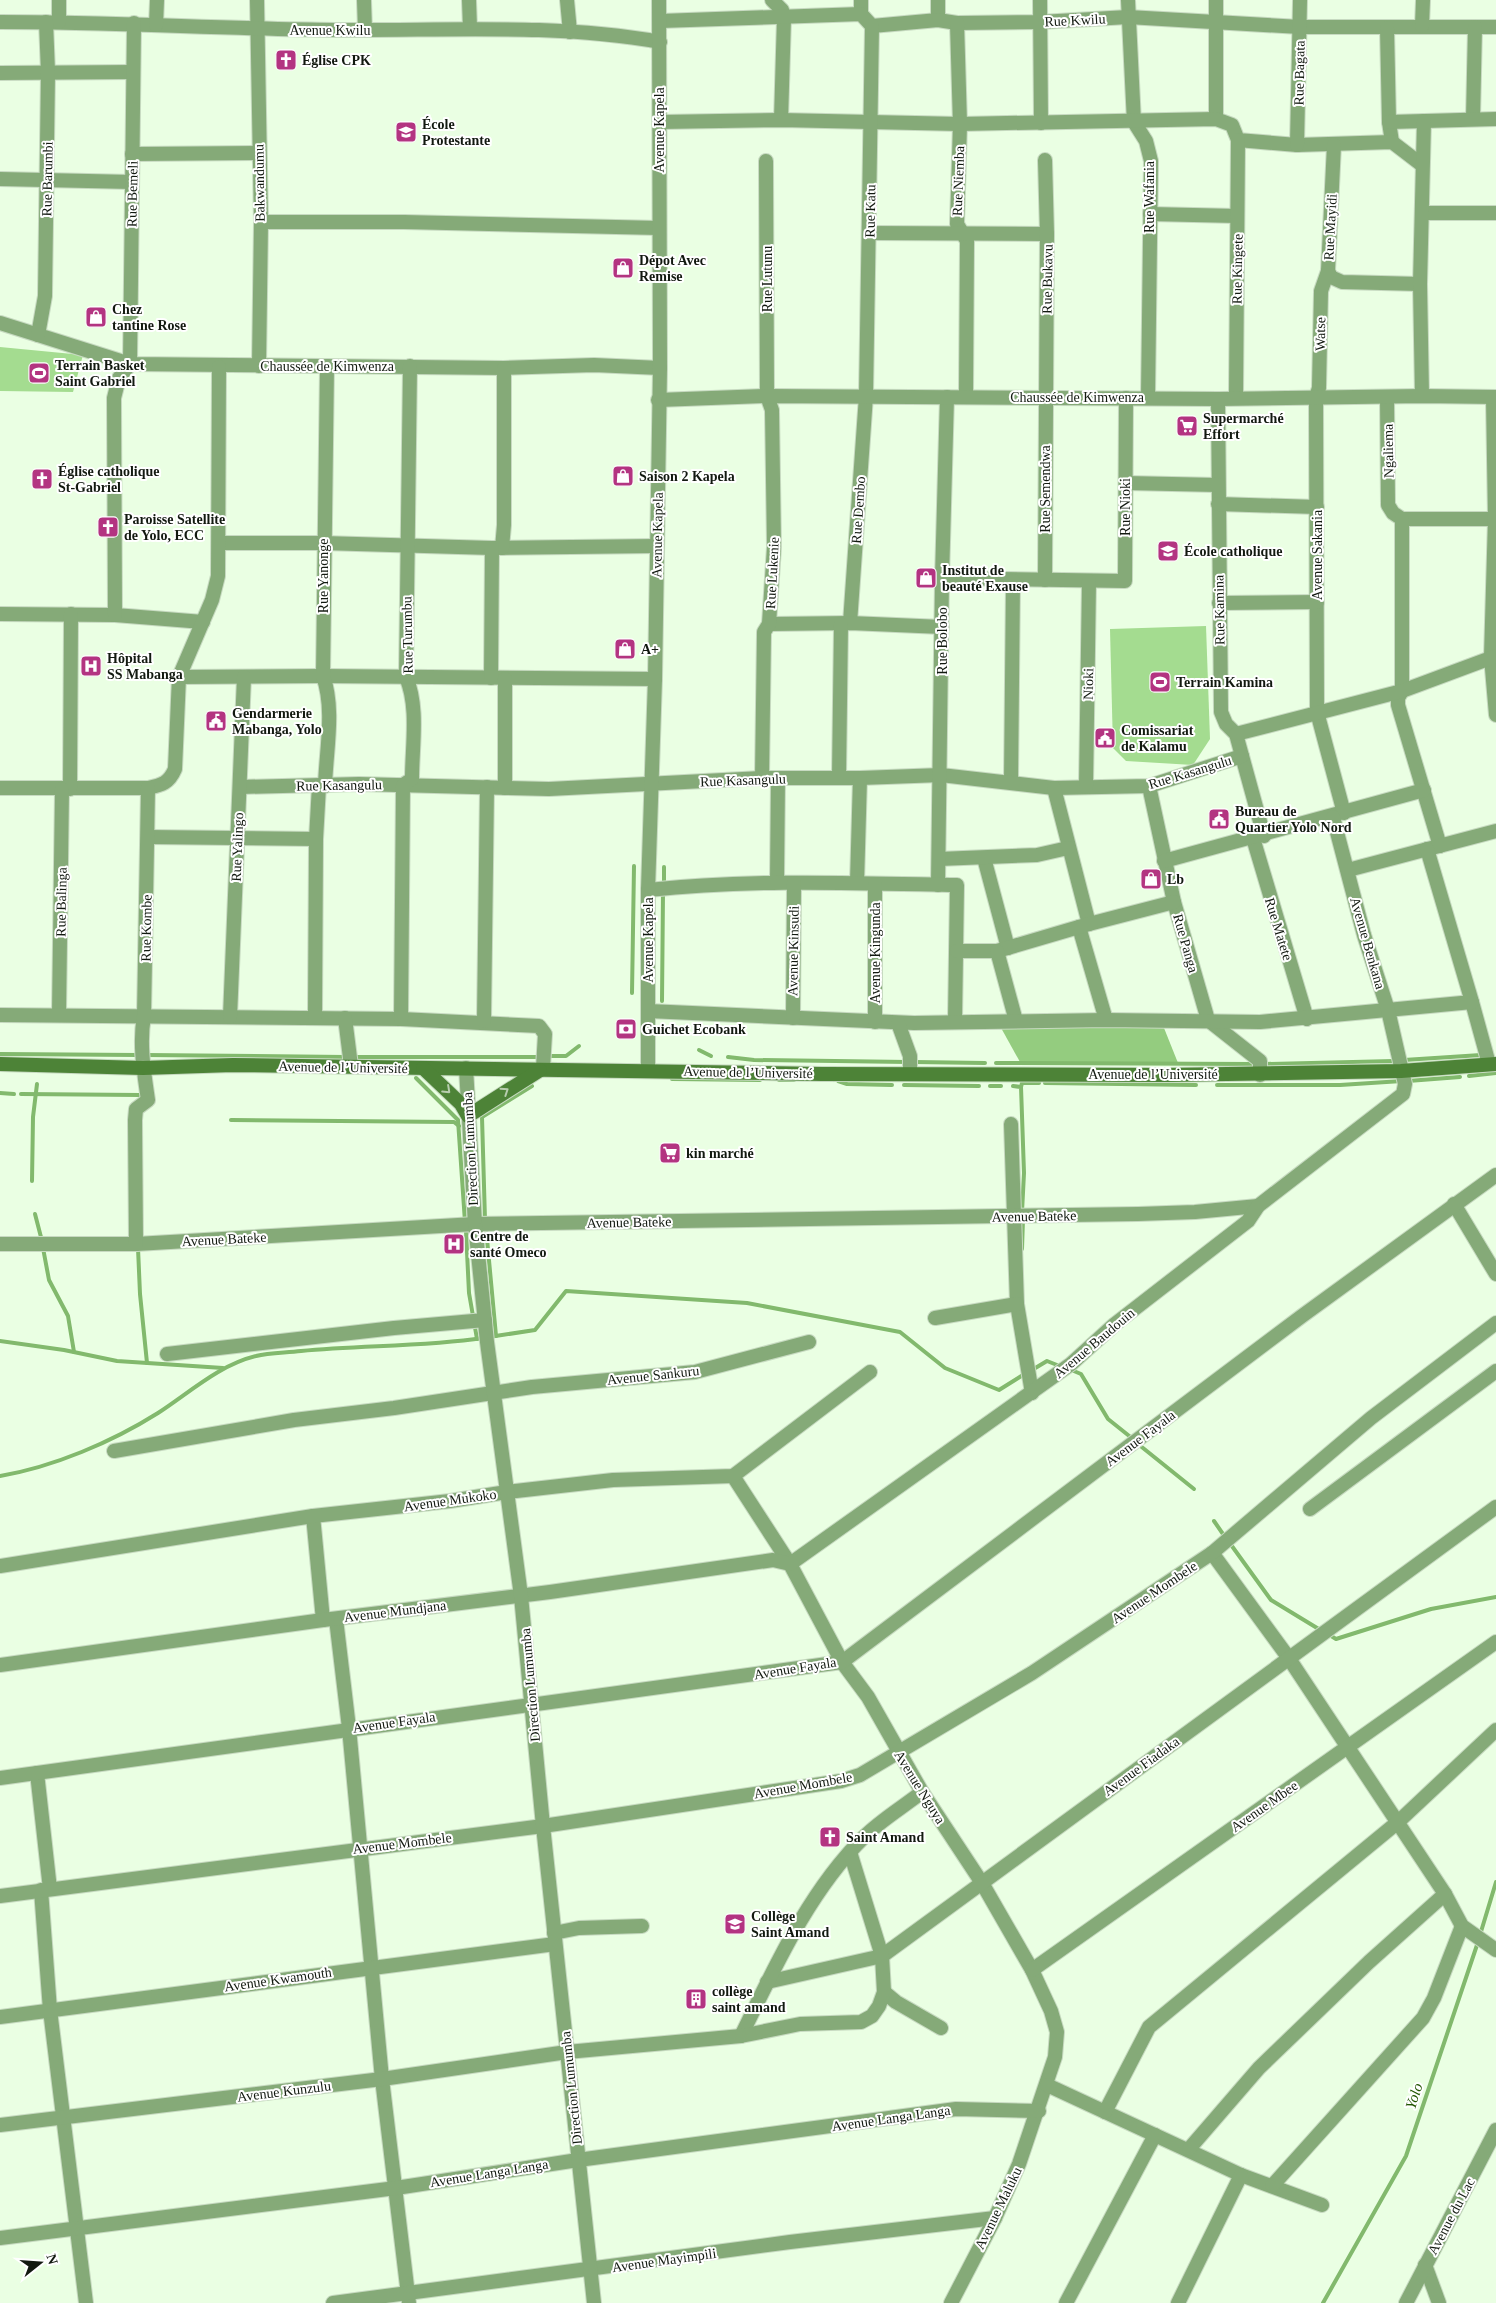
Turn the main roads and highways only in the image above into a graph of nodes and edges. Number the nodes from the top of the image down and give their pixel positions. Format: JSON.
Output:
{"nodes":[{"id":1,"x":0,"y":1064,"type":"edge"},
{"id":2,"x":1492,"y":1064,"type":"edge"},
{"id":3,"x":423,"y":1068,"type":"junction"},
{"id":4,"x":543,"y":1068,"type":"junction"}],
"edges":[{"from":1,"to":3,"type":"main road","name":"Avenue de l’Université"},
{"from":2,"to":4,"type":"main road","name":"Avenue de l’Université"},
{"from":3,"to":4,"type":"main road","name":"Avenue de l’Université"},
{"from":3,"to":4,"type":"main road","one_way":true}]}
